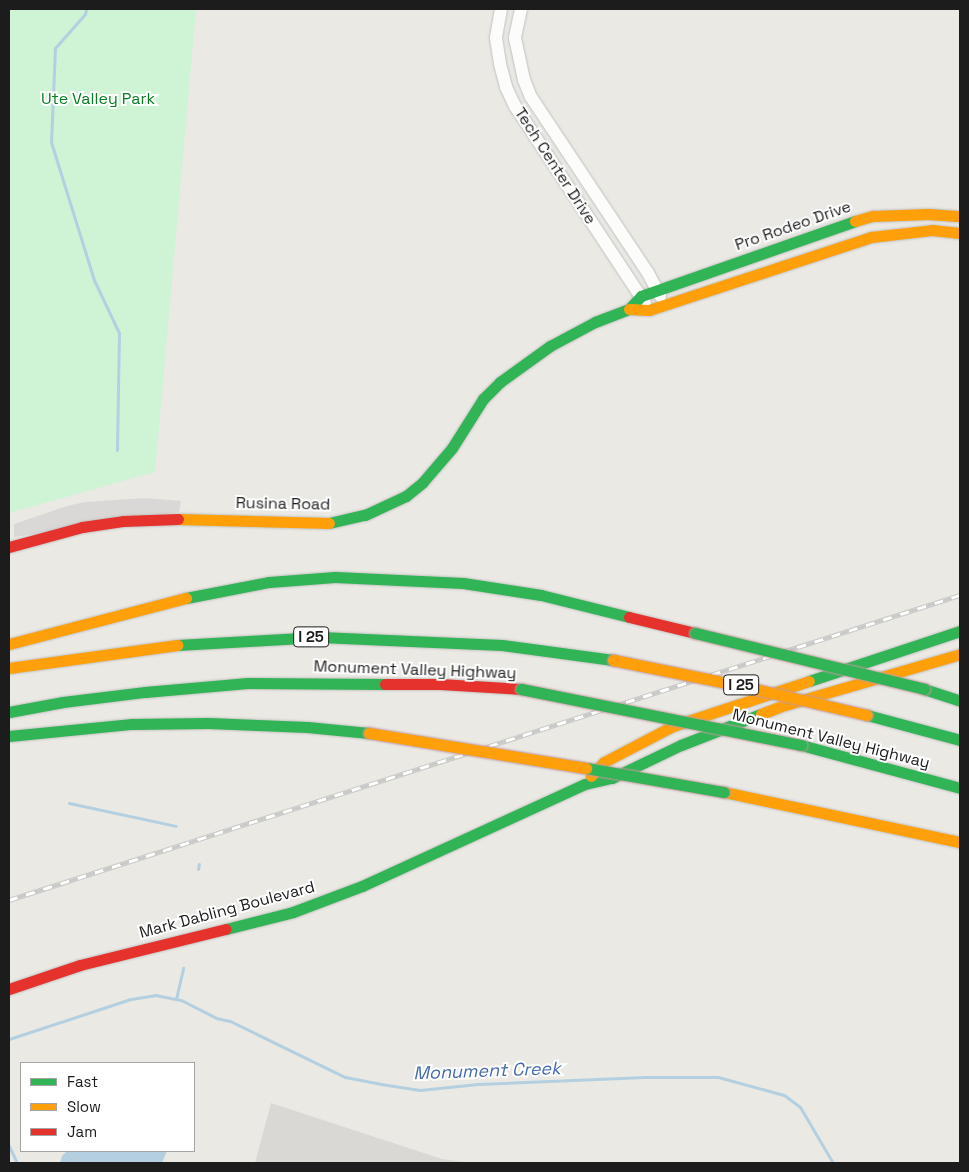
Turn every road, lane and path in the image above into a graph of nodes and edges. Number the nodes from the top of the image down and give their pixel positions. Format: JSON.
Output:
{"nodes":[{"id":1,"x":501,"y":9,"type":"edge"},
{"id":2,"x":521,"y":9,"type":"edge"},
{"id":3,"x":960,"y":216,"type":"edge"},
{"id":4,"x":960,"y":233,"type":"edge"},
{"id":5,"x":657,"y":290,"type":"junction"},
{"id":6,"x":642,"y":296,"type":"junction"},
{"id":7,"x":665,"y":305,"type":"junction"},
{"id":8,"x":629,"y":309,"type":"junction"},
{"id":9,"x":649,"y":310,"type":"junction"},
{"id":10,"x":9,"y":547,"type":"edge"},
{"id":11,"x":960,"y":631,"type":"edge"},
{"id":12,"x":9,"y":644,"type":"edge"},
{"id":13,"x":960,"y":654,"type":"edge"},
{"id":14,"x":9,"y":668,"type":"edge"},
{"id":15,"x":956,"y":696,"type":"edge"},
{"id":16,"x":9,"y":712,"type":"edge"},
{"id":17,"x":9,"y":736,"type":"edge"},
{"id":18,"x":960,"y":740,"type":"edge"},
{"id":19,"x":585,"y":784,"type":"junction"},
{"id":20,"x":960,"y":788,"type":"edge"},
{"id":21,"x":960,"y":842,"type":"edge"},
{"id":22,"x":9,"y":989,"type":"edge"}],
"edges":[{"from":1,"to":6,"type":"street","name":"Tech Center Drive"},
{"from":2,"to":5,"type":"street","name":"Tech Center Drive"},
{"from":3,"to":5,"type":"main road","name":"Pro Rodeo Drive"},
{"from":4,"to":7,"type":"main road","name":"Pro Rodeo Drive"},
{"from":5,"to":6,"type":"main road","name":"Pro Rodeo Drive"},
{"from":5,"to":7,"type":"street","name":"Tech Center Drive"},
{"from":6,"to":8,"type":"main road","name":"Rusina Road"},
{"from":6,"to":9,"type":"street","name":"Tech Center Drive"},
{"from":7,"to":9,"type":"main road","name":"Pro Rodeo Drive"},
{"from":8,"to":9,"type":"main road","name":"Rusina Road"},
{"from":8,"to":10,"type":"main road","name":"Rusina Road"},
{"from":11,"to":19,"type":"main road","name":"Mark Dabling Boulevard"},
{"from":12,"to":15,"type":"main road","bridge":true},
{"from":13,"to":19,"type":"main road","name":"Mark Dabling Boulevard"},
{"from":14,"to":18,"type":"main road","name":"Monument Valley Highway","number":"I 25","bridge":true},
{"from":16,"to":20,"type":"main road","name":"Monument Valley Highway","bridge":true},
{"from":17,"to":21,"type":"main road","bridge":true},
{"from":19,"to":22,"type":"main road","name":"Mark Dabling Boulevard"}]}
